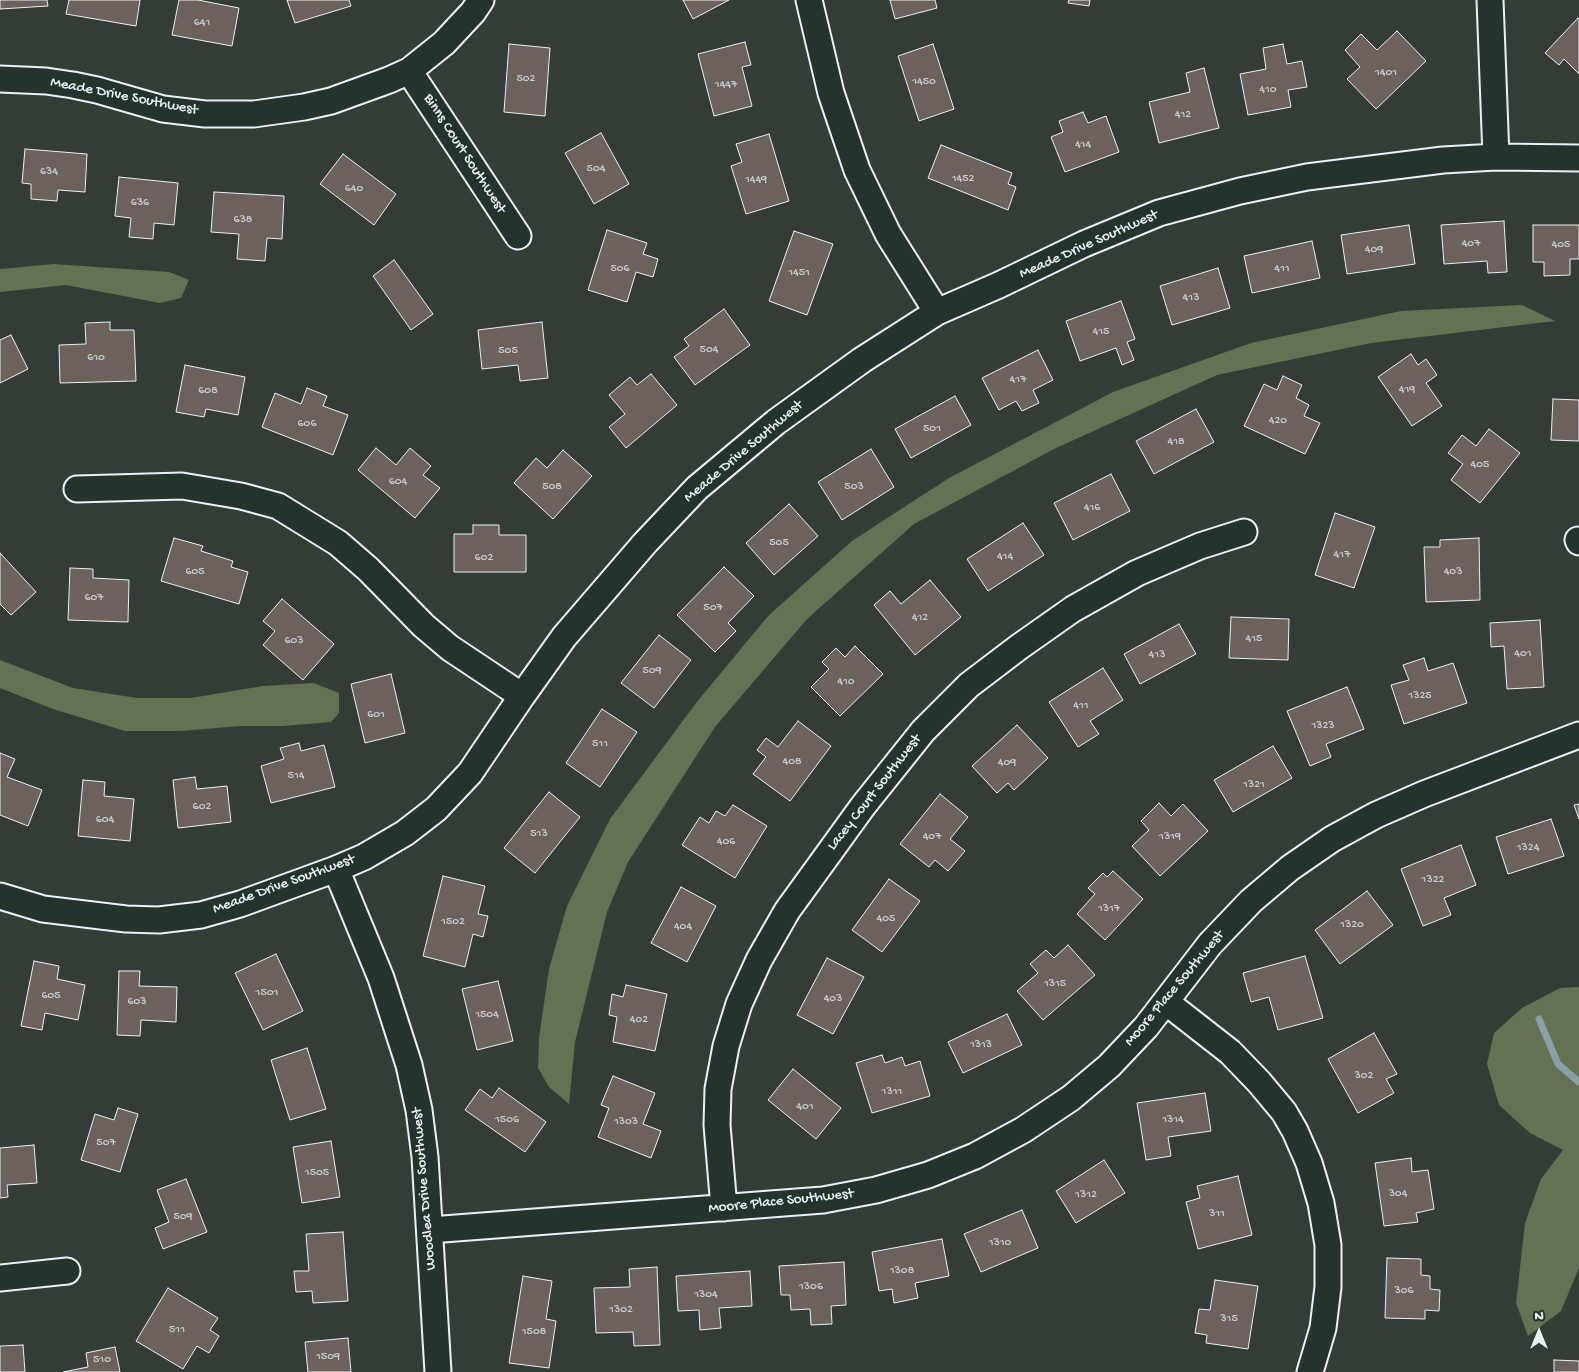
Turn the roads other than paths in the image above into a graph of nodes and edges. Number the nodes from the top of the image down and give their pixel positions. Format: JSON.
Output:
{"nodes":[{"id":1,"x":481,"y":0,"type":"edge"},
{"id":2,"x":810,"y":0,"type":"edge"},
{"id":3,"x":1490,"y":0,"type":"edge"},
{"id":4,"x":409,"y":71,"type":"junction"},
{"id":5,"x":0,"y":79,"type":"edge"},
{"id":6,"x":1496,"y":157,"type":"junction"},
{"id":7,"x":1579,"y":158,"type":"edge"},
{"id":8,"x":518,"y":236,"type":"dead end"},
{"id":9,"x":937,"y":312,"type":"junction"},
{"id":10,"x":76,"y":489,"type":"dead end"},
{"id":11,"x":1244,"y":532,"type":"dead end"},
{"id":12,"x":522,"y":696,"type":"junction"},
{"id":13,"x":1579,"y":735,"type":"edge"},
{"id":14,"x":336,"y":870,"type":"junction"},
{"id":15,"x":0,"y":896,"type":"edge"},
{"id":16,"x":1166,"y":1002,"type":"junction"},
{"id":17,"x":724,"y":1208,"type":"junction"},
{"id":18,"x":430,"y":1230,"type":"junction"},
{"id":19,"x":67,"y":1271,"type":"dead end"},
{"id":20,"x":0,"y":1278,"type":"edge"},
{"id":21,"x":438,"y":1372,"type":"edge"},
{"id":22,"x":1310,"y":1372,"type":"edge"}],
"edges":[{"from":1,"to":4,"type":"street","name":"Meade Drive Southwest"},
{"from":2,"to":9,"type":"street"},
{"from":3,"to":6,"type":"street"},
{"from":4,"to":5,"type":"street","name":"Meade Drive Southwest"},
{"from":4,"to":8,"type":"street","name":"Binns Court Southwest"},
{"from":6,"to":7,"type":"street","name":"Meade Drive Southwest"},
{"from":6,"to":9,"type":"street","name":"Meade Drive Southwest"},
{"from":9,"to":12,"type":"street","name":"Meade Drive Southwest"},
{"from":10,"to":12,"type":"street"},
{"from":11,"to":17,"type":"street","name":"Lacey Court Southwest"},
{"from":12,"to":14,"type":"street","name":"Meade Drive Southwest"},
{"from":13,"to":16,"type":"street","name":"Moore Place Southwest"},
{"from":14,"to":15,"type":"street","name":"Meade Drive Southwest"},
{"from":14,"to":18,"type":"street","name":"Woodlea Drive Southwest"},
{"from":16,"to":17,"type":"street","name":"Moore Place Southwest"},
{"from":16,"to":22,"type":"street"},
{"from":17,"to":18,"type":"street","name":"Moore Place Southwest"},
{"from":18,"to":21,"type":"street","name":"Woodlea Drive Southwest"},
{"from":19,"to":20,"type":"street"}]}
